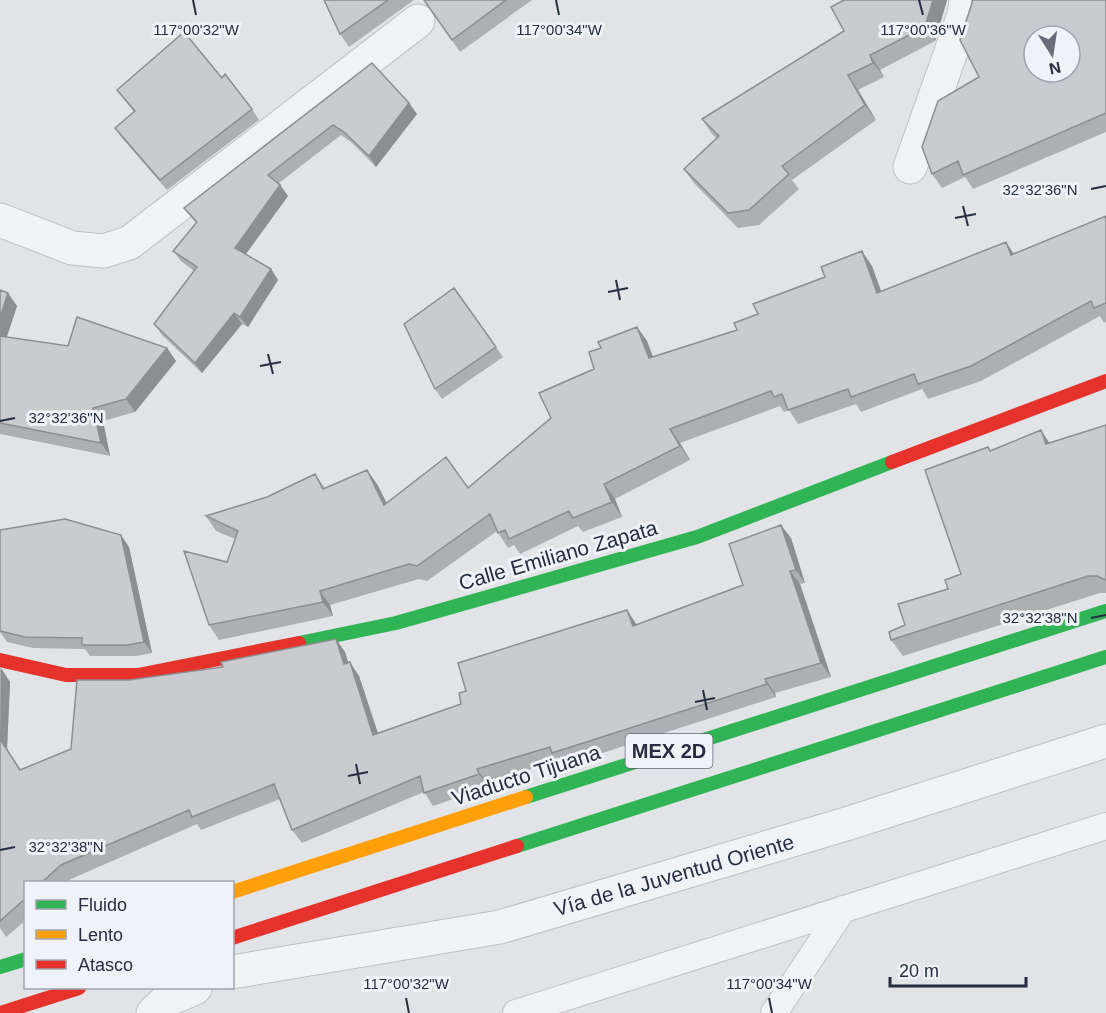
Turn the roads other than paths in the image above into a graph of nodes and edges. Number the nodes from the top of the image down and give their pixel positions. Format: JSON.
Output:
{"nodes":[{"id":1,"x":966,"y":0,"type":"edge"},
{"id":2,"x":418,"y":21,"type":"dead end"},
{"id":3,"x":910,"y":167,"type":"dead end"},
{"id":4,"x":0,"y":220,"type":"edge"},
{"id":5,"x":1106,"y":381,"type":"edge"},
{"id":6,"x":1106,"y":611,"type":"edge"},
{"id":7,"x":1106,"y":657,"type":"edge"},
{"id":8,"x":0,"y":660,"type":"edge"},
{"id":9,"x":1106,"y":741,"type":"edge"},
{"id":10,"x":1106,"y":826,"type":"edge"},
{"id":11,"x":234,"y":891,"type":"edge"},
{"id":12,"x":843,"y":909,"type":"junction"},
{"id":13,"x":234,"y":937,"type":"edge"},
{"id":14,"x":24,"y":960,"type":"edge"},
{"id":15,"x":0,"y":967,"type":"edge"},
{"id":16,"x":234,"y":972,"type":"edge"},
{"id":17,"x":73,"y":989,"type":"edge"},
{"id":18,"x":191,"y":989,"type":"edge"},
{"id":19,"x":0,"y":1013,"type":"edge"},
{"id":20,"x":153,"y":1013,"type":"edge"},
{"id":21,"x":516,"y":1013,"type":"edge"},
{"id":22,"x":774,"y":1013,"type":"edge"}],
"edges":[{"from":1,"to":3,"type":"street"},
{"from":2,"to":4,"type":"street"},
{"from":5,"to":8,"type":"main road","name":"Calle Emiliano Zapata"},
{"from":6,"to":11,"type":"main road","name":"Viaducto Tijuana","number":"MEX 2D"},
{"from":7,"to":13,"type":"main road","number":"MEX 2D"},
{"from":9,"to":16,"type":"street","name":"Vía de la Juventud Oriente"},
{"from":10,"to":12,"type":"lane"},
{"from":12,"to":21,"type":"lane"},
{"from":12,"to":22,"type":"lane"},
{"from":14,"to":15,"type":"main road"},
{"from":17,"to":19,"type":"main road"},
{"from":18,"to":20,"type":"street"}]}
